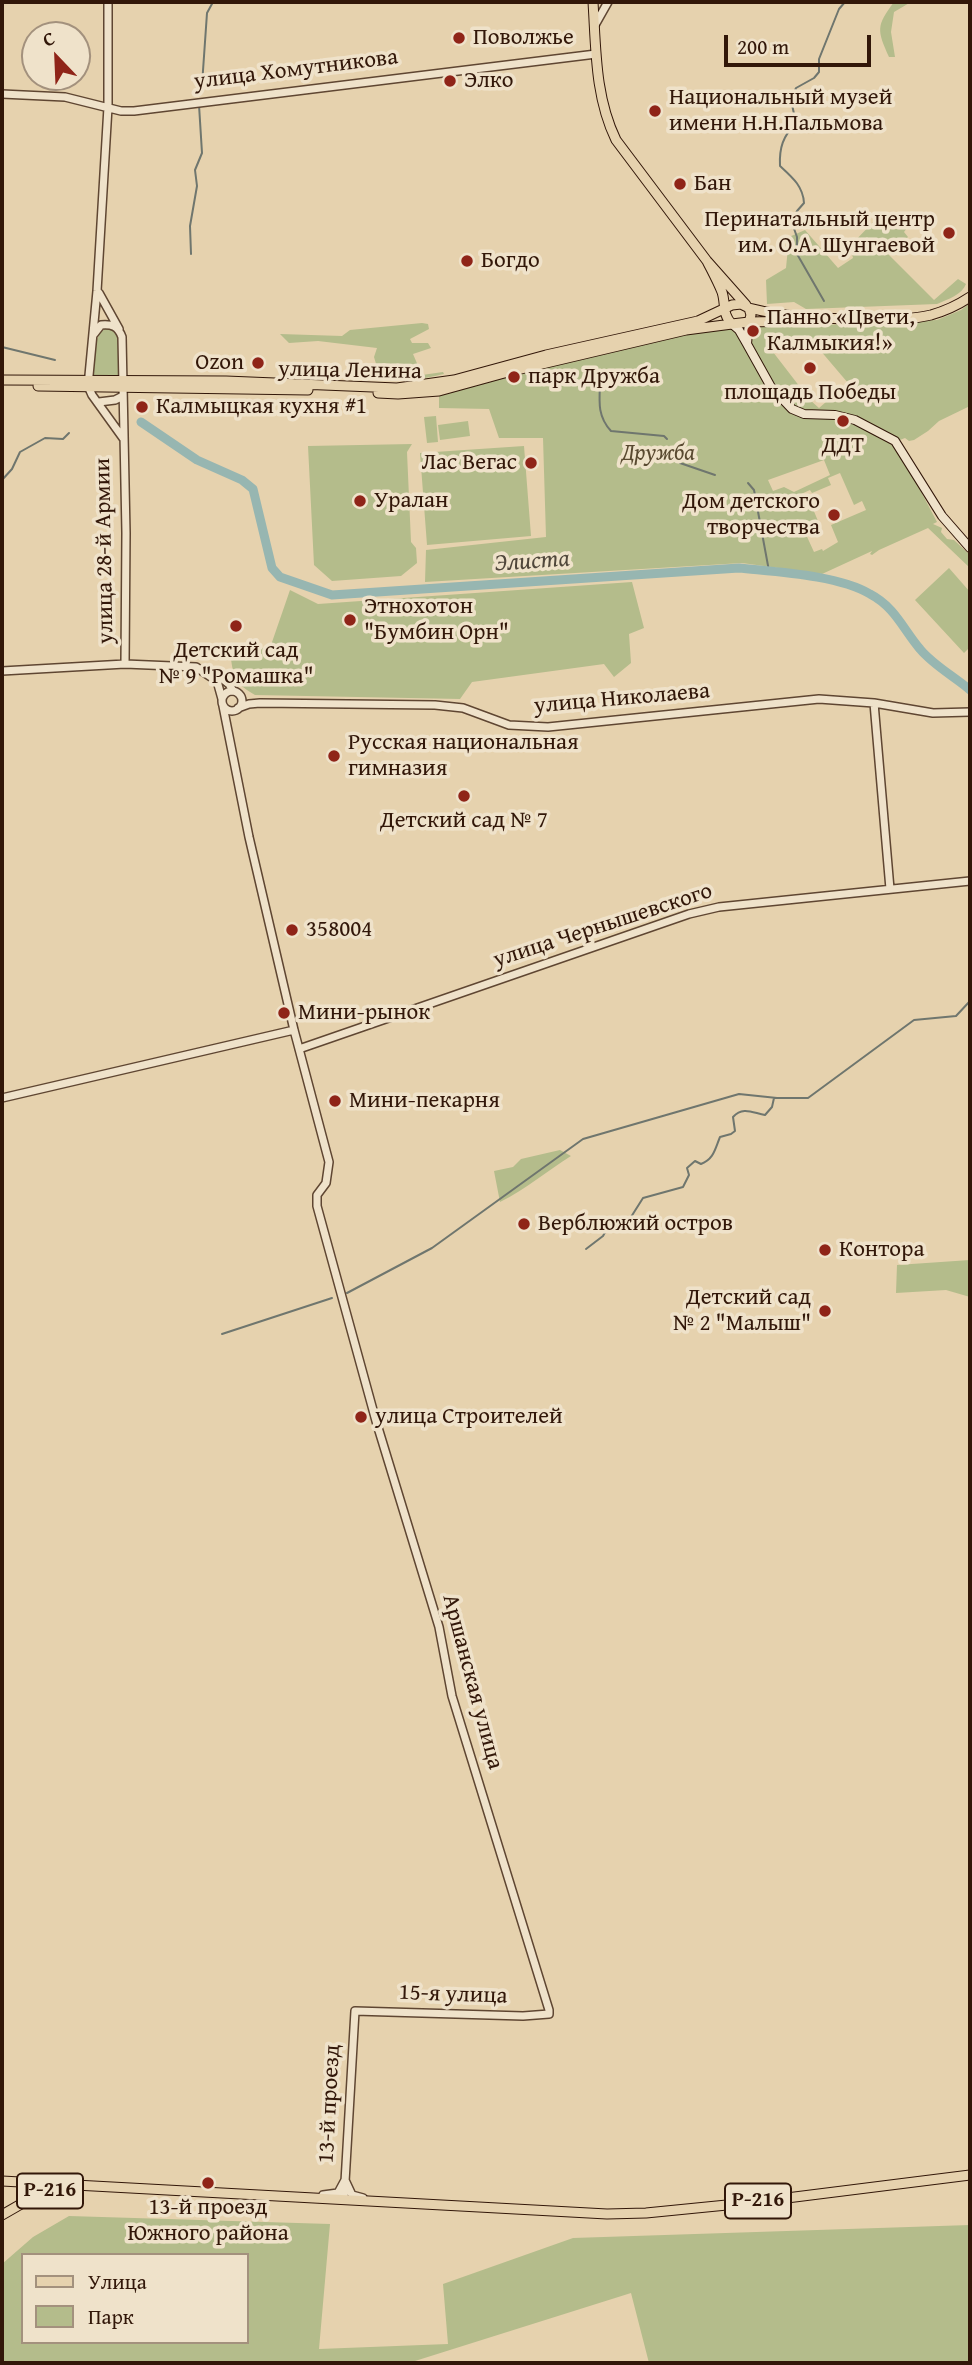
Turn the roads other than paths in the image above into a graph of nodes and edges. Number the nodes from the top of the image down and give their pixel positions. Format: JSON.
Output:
{"nodes":[{"id":1,"x":108,"y":2,"type":"edge"},
{"id":2,"x":593,"y":2,"type":"edge"},
{"id":3,"x":608,"y":2,"type":"edge"},
{"id":4,"x":594,"y":25,"type":"junction"},
{"id":5,"x":596,"y":54,"type":"junction"},
{"id":6,"x":2,"y":93,"type":"edge"},
{"id":7,"x":108,"y":107,"type":"junction"},
{"id":8,"x":707,"y":261,"type":"junction"},
{"id":9,"x":97,"y":291,"type":"junction"},
{"id":10,"x":970,"y":297,"type":"edge"},
{"id":11,"x":747,"y":307,"type":"junction"},
{"id":12,"x":725,"y":309,"type":"junction"},
{"id":13,"x":815,"y":319,"type":"junction"},
{"id":14,"x":749,"y":323,"type":"junction"},
{"id":15,"x":732,"y":324,"type":"junction"},
{"id":16,"x":119,"y":329,"type":"junction"},
{"id":17,"x":94,"y":334,"type":"junction"},
{"id":18,"x":747,"y":344,"type":"junction"},
{"id":19,"x":2,"y":380,"type":"edge"},
{"id":20,"x":88,"y":383,"type":"junction"},
{"id":21,"x":2,"y":386,"type":"edge"},
{"id":22,"x":123,"y":387,"type":"junction"},
{"id":23,"x":99,"y":402,"type":"junction"},
{"id":24,"x":122,"y":438,"type":"junction"},
{"id":25,"x":970,"y":548,"type":"edge"},
{"id":26,"x":125,"y":664,"type":"junction"},
{"id":27,"x":196,"y":667,"type":"junction"},
{"id":28,"x":2,"y":671,"type":"edge"},
{"id":29,"x":235,"y":692,"type":"junction"},
{"id":30,"x":223,"y":703,"type":"junction"},
{"id":31,"x":874,"y":703,"type":"junction"},
{"id":32,"x":260,"y":704,"type":"junction"},
{"id":33,"x":237,"y":709,"type":"junction"},
{"id":34,"x":970,"y":712,"type":"edge"},
{"id":35,"x":228,"y":726,"type":"junction"},
{"id":36,"x":970,"y":881,"type":"edge"},
{"id":37,"x":890,"y":889,"type":"junction"},
{"id":38,"x":294,"y":1030,"type":"junction"},
{"id":39,"x":299,"y":1049,"type":"junction"},
{"id":40,"x":2,"y":1098,"type":"edge"},
{"id":41,"x":355,"y":2011,"type":"joint"},
{"id":42,"x":549,"y":2014,"type":"joint"},
{"id":43,"x":970,"y":2175,"type":"edge"},
{"id":44,"x":345,"y":2180,"type":"junction"},
{"id":45,"x":2,"y":2181,"type":"edge"},
{"id":46,"x":104,"y":2185,"type":"junction"},
{"id":47,"x":308,"y":2197,"type":"junction"},
{"id":48,"x":344,"y":2199,"type":"junction"},
{"id":49,"x":381,"y":2202,"type":"junction"},
{"id":50,"x":2,"y":2215,"type":"edge"}],
"edges":[{"from":1,"to":7,"type":"street"},
{"from":2,"to":4,"type":"main road"},
{"from":3,"to":4,"type":"street"},
{"from":4,"to":5,"type":"main road"},
{"from":5,"to":7,"type":"street","name":"улица Хомутникова"},
{"from":5,"to":8,"type":"main road"},
{"from":6,"to":7,"type":"street","name":"улица Хомутникова"},
{"from":7,"to":9,"type":"street"},
{"from":8,"to":11,"type":"main road"},
{"from":8,"to":12,"type":"main road"},
{"from":9,"to":16,"type":"street","name":"улица 28-й Армии"},
{"from":9,"to":17,"type":"street"},
{"from":10,"to":13,"type":"main road"},
{"from":11,"to":12,"type":"main road"},
{"from":11,"to":13,"type":"main road"},
{"from":11,"to":14,"type":"main road"},
{"from":12,"to":15,"type":"main road"},
{"from":12,"to":22,"type":"main road","name":"улица Ленина"},
{"from":13,"to":14,"type":"main road"},
{"from":14,"to":15,"type":"main road"},
{"from":14,"to":18,"type":"main road"},
{"from":15,"to":18,"type":"main road"},
{"from":15,"to":22,"type":"main road","name":"улица Ленина"},
{"from":16,"to":17,"type":"street"},
{"from":16,"to":22,"type":"street","name":"улица 28-й Армии"},
{"from":17,"to":20,"type":"street"},
{"from":18,"to":25,"type":"main road"},
{"from":19,"to":20,"type":"main road","name":"улица Ленина"},
{"from":20,"to":21,"type":"main road","name":"улица Ленина"},
{"from":20,"to":22,"type":"main road","name":"улица Ленина"},
{"from":20,"to":23,"type":"street","name":"улица 28-й Армии"},
{"from":22,"to":23,"type":"street"},
{"from":22,"to":24,"type":"street","name":"улица 28-й Армии"},
{"from":23,"to":24,"type":"street","name":"улица 28-й Армии"},
{"from":24,"to":26,"type":"street","name":"улица 28-й Армии"},
{"from":26,"to":27,"type":"street"},
{"from":26,"to":28,"type":"street"},
{"from":27,"to":29,"type":"street"},
{"from":27,"to":30,"type":"street"},
{"from":29,"to":30,"type":"street"},
{"from":29,"to":32,"type":"street"},
{"from":29,"to":33,"type":"street"},
{"from":30,"to":33,"type":"street"},
{"from":30,"to":35,"type":"street","name":"Аршанская улица"},
{"from":31,"to":32,"type":"street","name":"улица Николаева"},
{"from":31,"to":34,"type":"street","name":"улица Николаева"},
{"from":31,"to":37,"type":"street"},
{"from":32,"to":33,"type":"street","name":"улица Николаева"},
{"from":33,"to":35,"type":"street"},
{"from":35,"to":38,"type":"street","name":"Аршанская улица"},
{"from":36,"to":37,"type":"street","name":"улица Чернышевского"},
{"from":37,"to":39,"type":"street","name":"улица Чернышевского"},
{"from":38,"to":39,"type":"street","name":"Аршанская улица"},
{"from":38,"to":40,"type":"street"},
{"from":39,"to":42,"type":"street","name":"Аршанская улица"},
{"from":41,"to":42,"type":"street","name":"15-я улица"},
{"from":41,"to":44,"type":"street","name":"13-й проезд"},
{"from":43,"to":49,"type":"main road","number":"Р-216"},
{"from":44,"to":47,"type":"street"},
{"from":44,"to":48,"type":"street","name":"13-й проезд"},
{"from":44,"to":49,"type":"street"},
{"from":45,"to":46,"type":"main road","number":"Р-216"},
{"from":46,"to":47,"type":"main road","number":"Р-216"},
{"from":46,"to":50,"type":"main road","number":"Р-216"},
{"from":47,"to":48,"type":"main road","number":"Р-216"},
{"from":48,"to":49,"type":"main road","number":"Р-216"}]}
